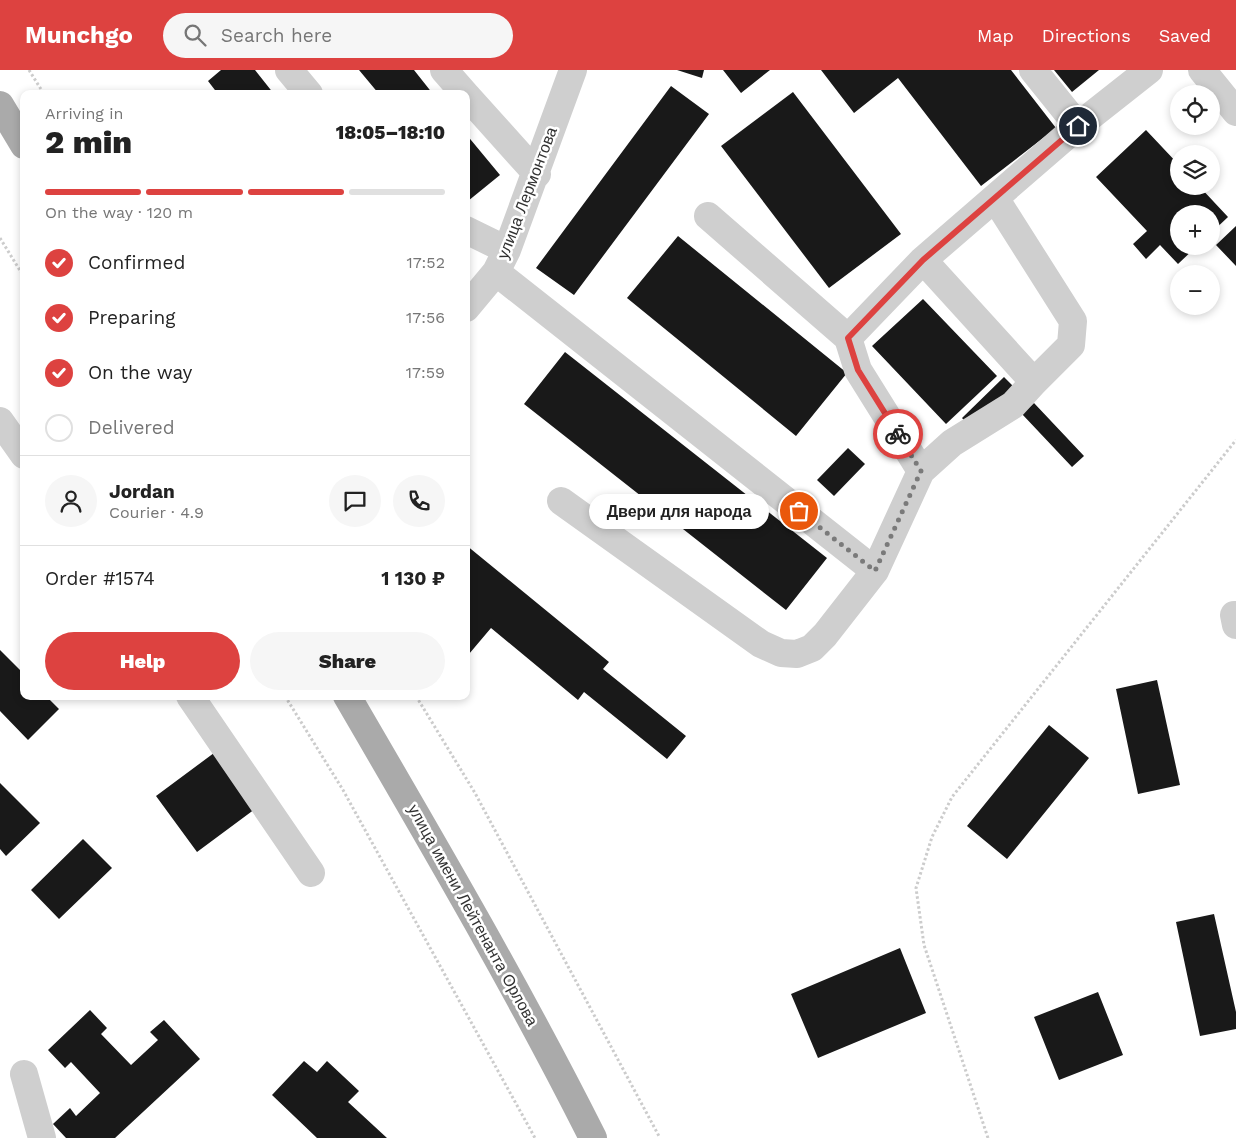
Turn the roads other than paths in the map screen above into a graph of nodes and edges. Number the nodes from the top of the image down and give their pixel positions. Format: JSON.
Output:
{"nodes":[{"id":1,"x":290,"y":70,"type":"edge"},
{"id":2,"x":444,"y":70,"type":"edge"},
{"id":3,"x":573,"y":70,"type":"edge"},
{"id":4,"x":1033,"y":70,"type":"edge"},
{"id":5,"x":1149,"y":70,"type":"edge"},
{"id":6,"x":1202,"y":70,"type":"edge"},
{"id":7,"x":306,"y":90,"type":"edge"},
{"id":8,"x":462,"y":90,"type":"edge"},
{"id":9,"x":470,"y":99,"type":"edge"},
{"id":10,"x":0,"y":105,"type":"edge"},
{"id":11,"x":1236,"y":112,"type":"edge"},
{"id":12,"x":1078,"y":126,"type":"junction"},
{"id":13,"x":20,"y":138,"type":"edge"},
{"id":14,"x":537,"y":174,"type":"junction"},
{"id":15,"x":995,"y":198,"type":"junction"},
{"id":16,"x":708,"y":216,"type":"dead end"},
{"id":17,"x":470,"y":234,"type":"edge"},
{"id":18,"x":923,"y":260,"type":"junction"},
{"id":19,"x":501,"y":261,"type":"junction"},
{"id":20,"x":470,"y":303,"type":"edge"},
{"id":21,"x":848,"y":338,"type":"junction"},
{"id":22,"x":1034,"y":382,"type":"junction"},
{"id":23,"x":0,"y":421,"type":"edge"},
{"id":24,"x":20,"y":450,"type":"edge"},
{"id":25,"x":921,"y":471,"type":"junction"},
{"id":26,"x":561,"y":501,"type":"dead end"},
{"id":27,"x":875,"y":571,"type":"junction"},
{"id":28,"x":193,"y":700,"type":"edge"},
{"id":29,"x":349,"y":700,"type":"edge"},
{"id":30,"x":311,"y":873,"type":"dead end"},
{"id":31,"x":24,"y":1074,"type":"dead end"},
{"id":32,"x":42,"y":1138,"type":"edge"},
{"id":33,"x":593,"y":1138,"type":"edge"}],
"edges":[{"from":1,"to":7,"type":"lane"},
{"from":2,"to":8,"type":"lane"},
{"from":3,"to":14,"type":"lane","name":"улица Лермонтова"},
{"from":4,"to":12,"type":"lane"},
{"from":5,"to":12,"type":"lane"},
{"from":6,"to":11,"type":"lane"},
{"from":9,"to":14,"type":"lane"},
{"from":10,"to":13,"type":"main road"},
{"from":12,"to":15,"type":"lane"},
{"from":14,"to":19,"type":"lane","name":"улица Лермонтова"},
{"from":15,"to":18,"type":"lane"},
{"from":15,"to":22,"type":"lane"},
{"from":16,"to":21,"type":"lane"},
{"from":17,"to":19,"type":"lane"},
{"from":18,"to":21,"type":"lane"},
{"from":18,"to":22,"type":"lane"},
{"from":19,"to":20,"type":"lane","name":"улица Лермонтова"},
{"from":19,"to":27,"type":"lane"},
{"from":21,"to":25,"type":"lane"},
{"from":22,"to":25,"type":"lane"},
{"from":23,"to":24,"type":"lane"},
{"from":25,"to":27,"type":"lane"},
{"from":26,"to":27,"type":"lane"},
{"from":28,"to":30,"type":"lane"},
{"from":29,"to":33,"type":"main road","name":"улица имени Лейтенанта Орлова"},
{"from":31,"to":32,"type":"lane"}]}
